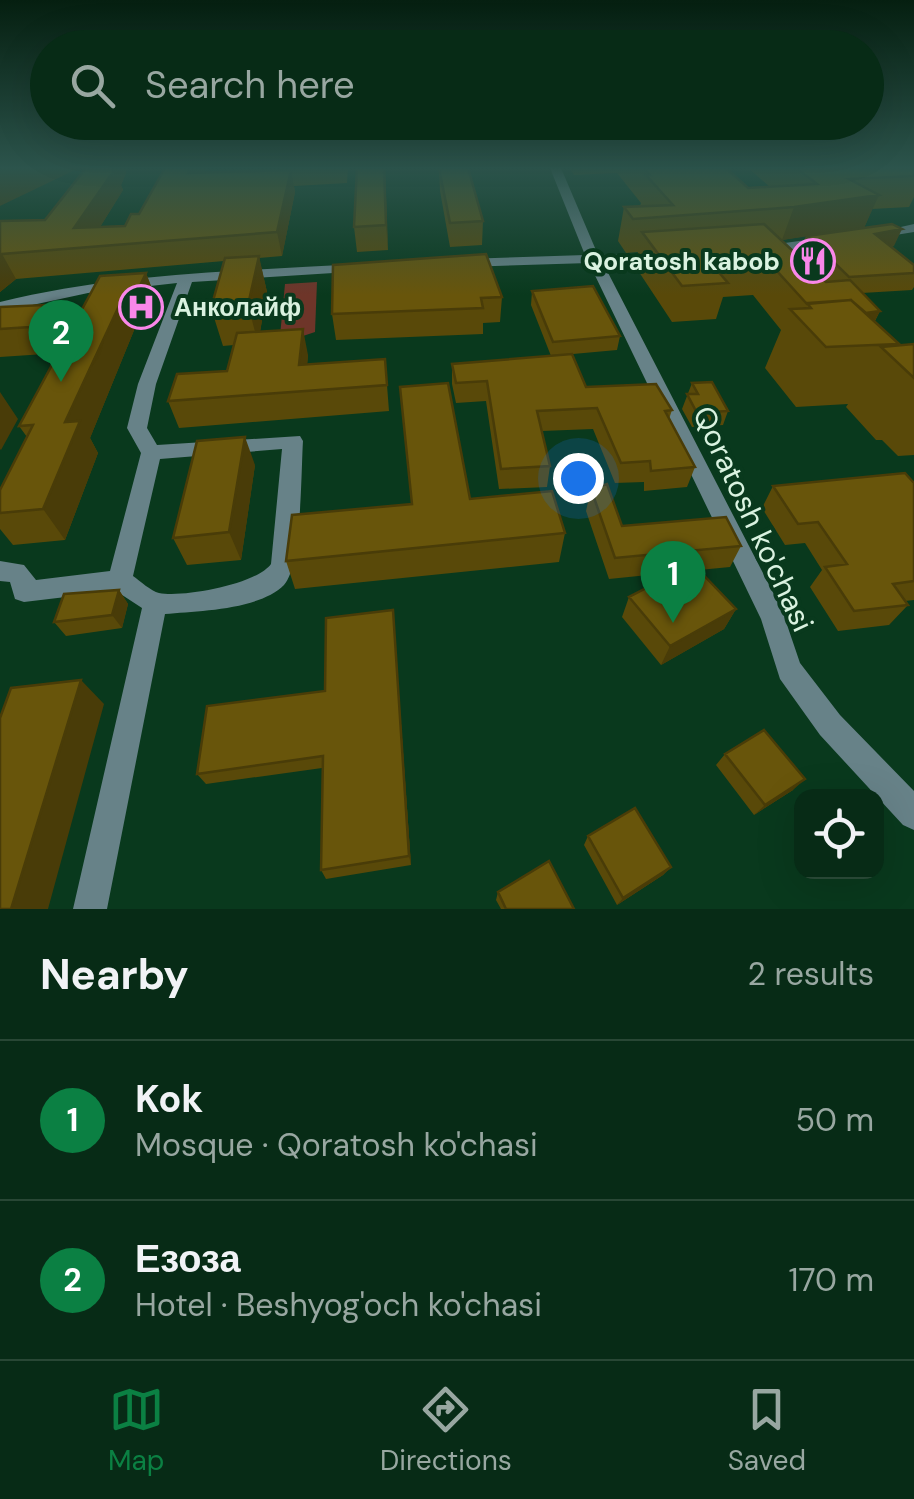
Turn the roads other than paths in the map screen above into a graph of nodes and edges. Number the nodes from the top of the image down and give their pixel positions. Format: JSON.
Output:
{"nodes":[{"id":1,"x":572,"y":210,"type":"edge"},
{"id":2,"x":914,"y":228,"type":"edge"},
{"id":3,"x":858,"y":237,"type":"edge"},
{"id":4,"x":841,"y":240,"type":"edge"},
{"id":5,"x":746,"y":251,"type":"edge"},
{"id":6,"x":675,"y":256,"type":"edge"},
{"id":7,"x":593,"y":258,"type":"junction"},
{"id":8,"x":438,"y":264,"type":"edge"},
{"id":9,"x":373,"y":268,"type":"edge"},
{"id":10,"x":186,"y":278,"type":"junction"},
{"id":11,"x":0,"y":307,"type":"edge"},
{"id":12,"x":150,"y":452,"type":"junction"},
{"id":13,"x":0,"y":571,"type":"edge"},
{"id":14,"x":120,"y":580,"type":"junction"},
{"id":15,"x":155,"y":604,"type":"junction"},
{"id":16,"x":914,"y":814,"type":"edge"},
{"id":17,"x":90,"y":909,"type":"edge"}],
"edges":[{"from":1,"to":7,"type":"street","name":"Qoratosh ko'chasi"},
{"from":2,"to":3,"type":"street"},
{"from":4,"to":5,"type":"street"},
{"from":6,"to":7,"type":"street"},
{"from":7,"to":8,"type":"street"},
{"from":7,"to":16,"type":"street","name":"Qoratosh ko'chasi"},
{"from":9,"to":10,"type":"street"},
{"from":10,"to":11,"type":"street"},
{"from":10,"to":12,"type":"street"},
{"from":12,"to":14,"type":"street"},
{"from":12,"to":15,"type":"street"},
{"from":13,"to":14,"type":"street"},
{"from":14,"to":15,"type":"street"},
{"from":15,"to":17,"type":"street"}]}
